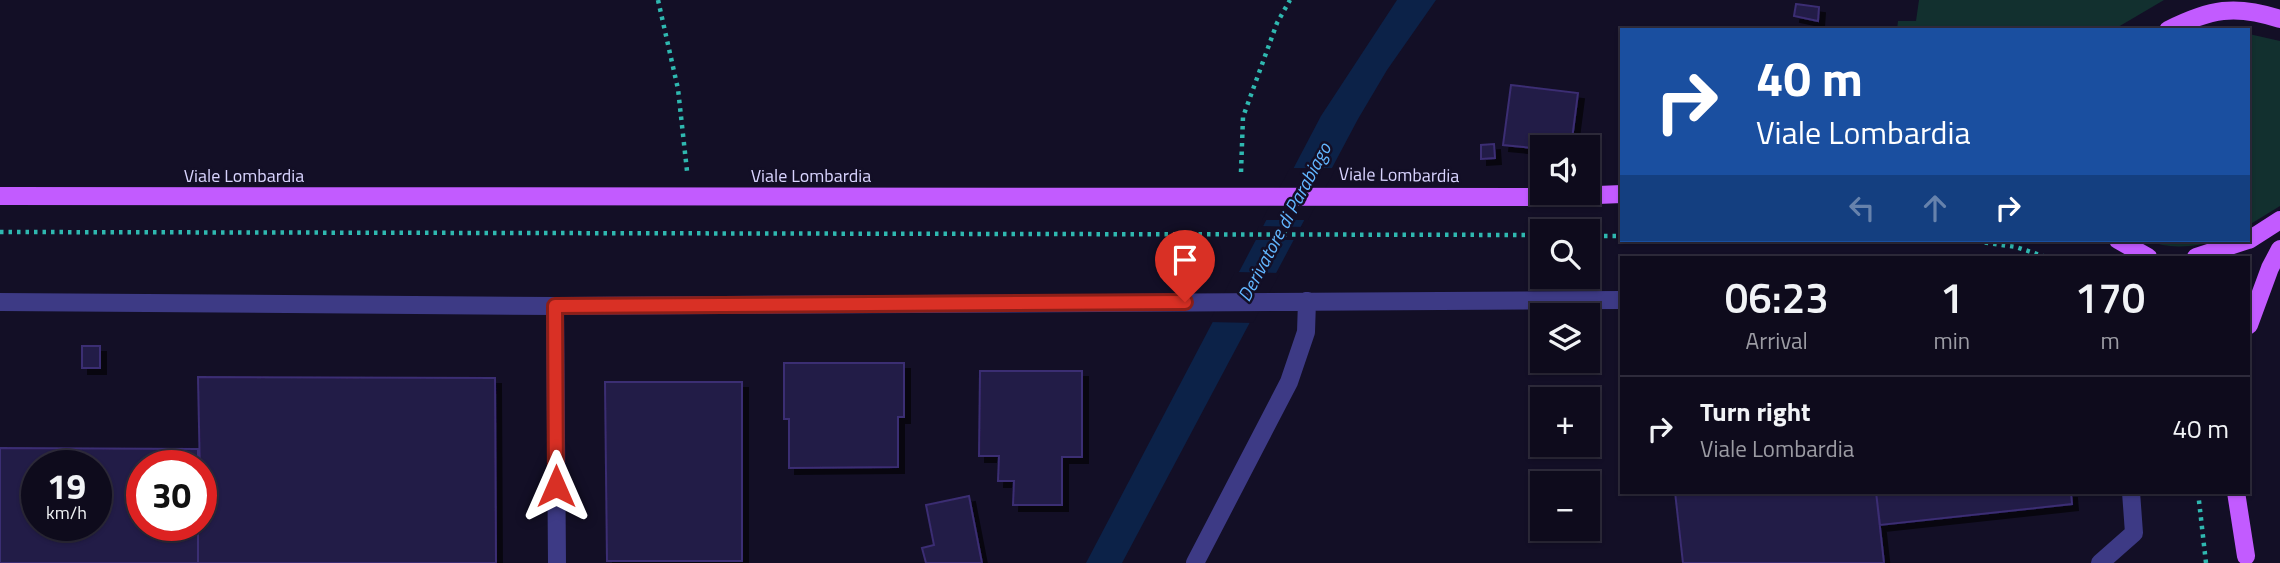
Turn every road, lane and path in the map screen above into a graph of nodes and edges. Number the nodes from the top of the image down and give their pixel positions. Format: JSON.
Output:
{"nodes":[{"id":1,"x":658,"y":0,"type":"edge"},
{"id":2,"x":1290,"y":0,"type":"edge"},
{"id":3,"x":2235,"y":4,"type":"edge"},
{"id":4,"x":2280,"y":19,"type":"edge"},
{"id":5,"x":2172,"y":28,"type":"edge"},
{"id":6,"x":1620,"y":194,"type":"edge"},
{"id":7,"x":0,"y":196,"type":"edge"},
{"id":8,"x":1239,"y":196,"type":"junction"},
{"id":9,"x":689,"y":198,"type":"junction"},
{"id":10,"x":2280,"y":220,"type":"edge"},
{"id":11,"x":0,"y":232,"type":"edge"},
{"id":12,"x":1530,"y":235,"type":"edge"},
{"id":13,"x":1600,"y":236,"type":"edge"},
{"id":14,"x":1620,"y":236,"type":"edge"},
{"id":15,"x":2250,"y":239,"type":"edge"},
{"id":16,"x":1982,"y":242,"type":"edge"},
{"id":17,"x":2243,"y":242,"type":"edge"},
{"id":18,"x":2126,"y":248,"type":"edge"},
{"id":19,"x":2280,"y":249,"type":"edge"},
{"id":20,"x":2043,"y":256,"type":"edge"},
{"id":21,"x":2146,"y":256,"type":"edge"},
{"id":22,"x":2199,"y":256,"type":"edge"},
{"id":23,"x":1620,"y":300,"type":"edge"},
{"id":24,"x":0,"y":302,"type":"edge"},
{"id":25,"x":1307,"y":302,"type":"junction"},
{"id":26,"x":555,"y":306,"type":"junction"},
{"id":27,"x":2250,"y":321,"type":"edge"},
{"id":28,"x":2131,"y":494,"type":"edge"},
{"id":29,"x":2198,"y":494,"type":"edge"},
{"id":30,"x":2236,"y":494,"type":"edge"},
{"id":31,"x":2246,"y":556,"type":"dead end"},
{"id":32,"x":557,"y":563,"type":"edge"},
{"id":33,"x":1195,"y":563,"type":"edge"},
{"id":34,"x":2100,"y":563,"type":"edge"},
{"id":35,"x":2206,"y":563,"type":"edge"}],
"edges":[{"from":1,"to":9,"type":"path"},
{"from":2,"to":8,"type":"path"},
{"from":3,"to":4,"type":"main road"},
{"from":3,"to":5,"type":"main road"},
{"from":6,"to":8,"type":"main road","name":"Viale Lombardia"},
{"from":7,"to":9,"type":"main road","name":"Viale Lombardia"},
{"from":8,"to":9,"type":"main road","name":"Viale Lombardia"},
{"from":10,"to":15,"type":"main road"},
{"from":11,"to":12,"type":"path"},
{"from":13,"to":14,"type":"path"},
{"from":16,"to":20,"type":"path"},
{"from":17,"to":22,"type":"main road"},
{"from":18,"to":21,"type":"main road"},
{"from":19,"to":27,"type":"main road"},
{"from":23,"to":25,"type":"street"},
{"from":24,"to":26,"type":"street"},
{"from":25,"to":26,"type":"street"},
{"from":25,"to":33,"type":"street"},
{"from":26,"to":32,"type":"street"},
{"from":28,"to":34,"type":"street"},
{"from":29,"to":35,"type":"path"},
{"from":30,"to":31,"type":"main road"}]}
